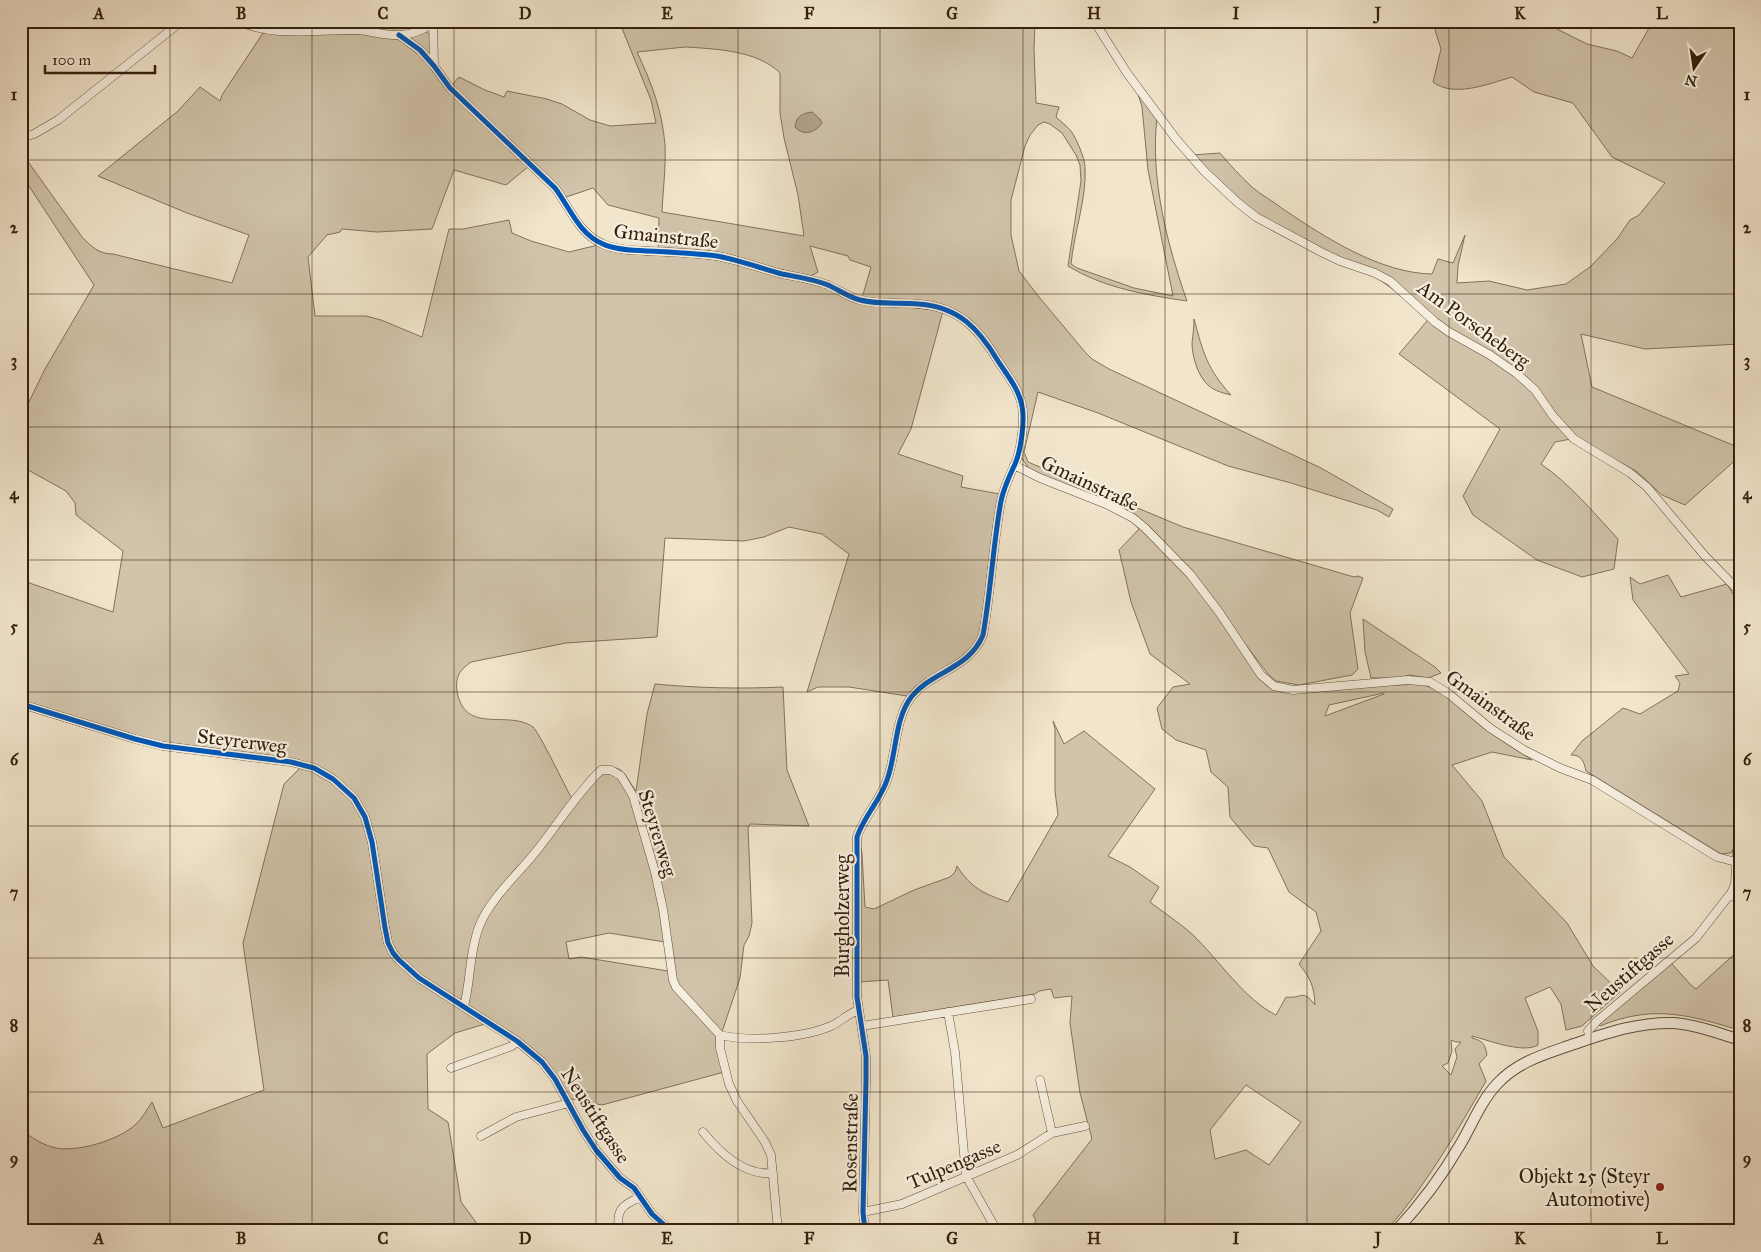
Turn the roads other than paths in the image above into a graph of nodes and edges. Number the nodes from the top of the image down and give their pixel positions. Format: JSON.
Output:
{"nodes":[{"id":1,"x":182,"y":21,"type":"edge"},
{"id":2,"x":238,"y":21,"type":"edge"},
{"id":3,"x":1094,"y":21,"type":"edge"},
{"id":4,"x":432,"y":22,"type":"edge"},
{"id":5,"x":399,"y":35,"type":"junction"},
{"id":6,"x":434,"y":66,"type":"junction"},
{"id":7,"x":21,"y":138,"type":"edge"},
{"id":8,"x":1014,"y":465,"type":"junction"},
{"id":9,"x":1740,"y":592,"type":"edge"},
{"id":10,"x":21,"y":704,"type":"edge"},
{"id":11,"x":21,"y":743,"type":"edge"},
{"id":12,"x":21,"y":766,"type":"edge"},
{"id":13,"x":1740,"y":844,"type":"edge"},
{"id":14,"x":1736,"y":862,"type":"junction"},
{"id":15,"x":1731,"y":893,"type":"junction"},
{"id":16,"x":1740,"y":903,"type":"edge"},
{"id":17,"x":1031,"y":999,"type":"dead end"},
{"id":18,"x":464,"y":1006,"type":"junction"},
{"id":19,"x":858,"y":1010,"type":"junction"},
{"id":20,"x":948,"y":1012,"type":"junction"},
{"id":21,"x":862,"y":1026,"type":"junction"},
{"id":22,"x":720,"y":1035,"type":"junction"},
{"id":23,"x":1590,"y":1039,"type":"junction"},
{"id":24,"x":1740,"y":1040,"type":"edge"},
{"id":25,"x":516,"y":1041,"type":"junction"},
{"id":26,"x":866,"y":1056,"type":"joint"},
{"id":27,"x":451,"y":1068,"type":"dead end"},
{"id":28,"x":1040,"y":1080,"type":"dead end"},
{"id":29,"x":569,"y":1103,"type":"junction"},
{"id":30,"x":1085,"y":1126,"type":"dead end"},
{"id":31,"x":703,"y":1132,"type":"dead end"},
{"id":32,"x":1052,"y":1133,"type":"junction"},
{"id":33,"x":481,"y":1136,"type":"dead end"},
{"id":34,"x":773,"y":1173,"type":"junction"},
{"id":35,"x":966,"y":1176,"type":"junction"},
{"id":36,"x":639,"y":1198,"type":"junction"},
{"id":37,"x":863,"y":1212,"type":"junction"},
{"id":38,"x":619,"y":1231,"type":"edge"},
{"id":39,"x":671,"y":1231,"type":"edge"},
{"id":40,"x":778,"y":1231,"type":"edge"},
{"id":41,"x":865,"y":1231,"type":"edge"},
{"id":42,"x":997,"y":1231,"type":"edge"},
{"id":43,"x":1396,"y":1231,"type":"edge"}],
"edges":[{"from":1,"to":7,"type":"street"},
{"from":2,"to":5,"type":"street","name":"Gmainstraße"},
{"from":3,"to":9,"type":"street","name":"Am Porscheberg"},
{"from":4,"to":5,"type":"street","name":"Gmainstraße"},
{"from":4,"to":6,"type":"street"},
{"from":5,"to":6,"type":"street","name":"Gmainstraße"},
{"from":6,"to":8,"type":"street","name":"Gmainstraße"},
{"from":8,"to":14,"type":"street","name":"Gmainstraße"},
{"from":8,"to":19,"type":"street","name":"Burgholzerweg"},
{"from":10,"to":18,"type":"street","name":"Steyrerweg"},
{"from":11,"to":12,"type":"street"},
{"from":13,"to":14,"type":"street","name":"Neustiftgasse"},
{"from":14,"to":15,"type":"street","name":"Neustiftgasse"},
{"from":15,"to":16,"type":"street"},
{"from":15,"to":23,"type":"street","name":"Neustiftgasse"},
{"from":17,"to":20,"type":"street"},
{"from":18,"to":22,"type":"street","name":"Steyrerweg"},
{"from":18,"to":25,"type":"street","name":"Neustiftgasse"},
{"from":19,"to":21,"type":"street","name":"Burgholzerweg"},
{"from":19,"to":22,"type":"street"},
{"from":20,"to":21,"type":"street"},
{"from":20,"to":35,"type":"street"},
{"from":21,"to":26,"type":"street","name":"Burgholzerweg"},
{"from":22,"to":34,"type":"street"},
{"from":23,"to":24,"type":"street"},
{"from":23,"to":43,"type":"street","name":"Neustiftgasse"},
{"from":25,"to":27,"type":"street"},
{"from":25,"to":29,"type":"street","name":"Neustiftgasse"},
{"from":26,"to":37,"type":"street","name":"Rosenstraße"},
{"from":28,"to":32,"type":"street"},
{"from":29,"to":33,"type":"street","name":"Neustiftgasse"},
{"from":29,"to":36,"type":"street","name":"Neustiftgasse"},
{"from":30,"to":32,"type":"street","name":"Tulpengasse"},
{"from":31,"to":34,"type":"street"},
{"from":32,"to":35,"type":"street","name":"Tulpengasse"},
{"from":34,"to":40,"type":"street"},
{"from":35,"to":37,"type":"street","name":"Tulpengasse"},
{"from":35,"to":42,"type":"street"},
{"from":36,"to":38,"type":"street"},
{"from":36,"to":39,"type":"street","name":"Neustiftgasse"},
{"from":37,"to":41,"type":"street","name":"Rosenstraße"}]}
